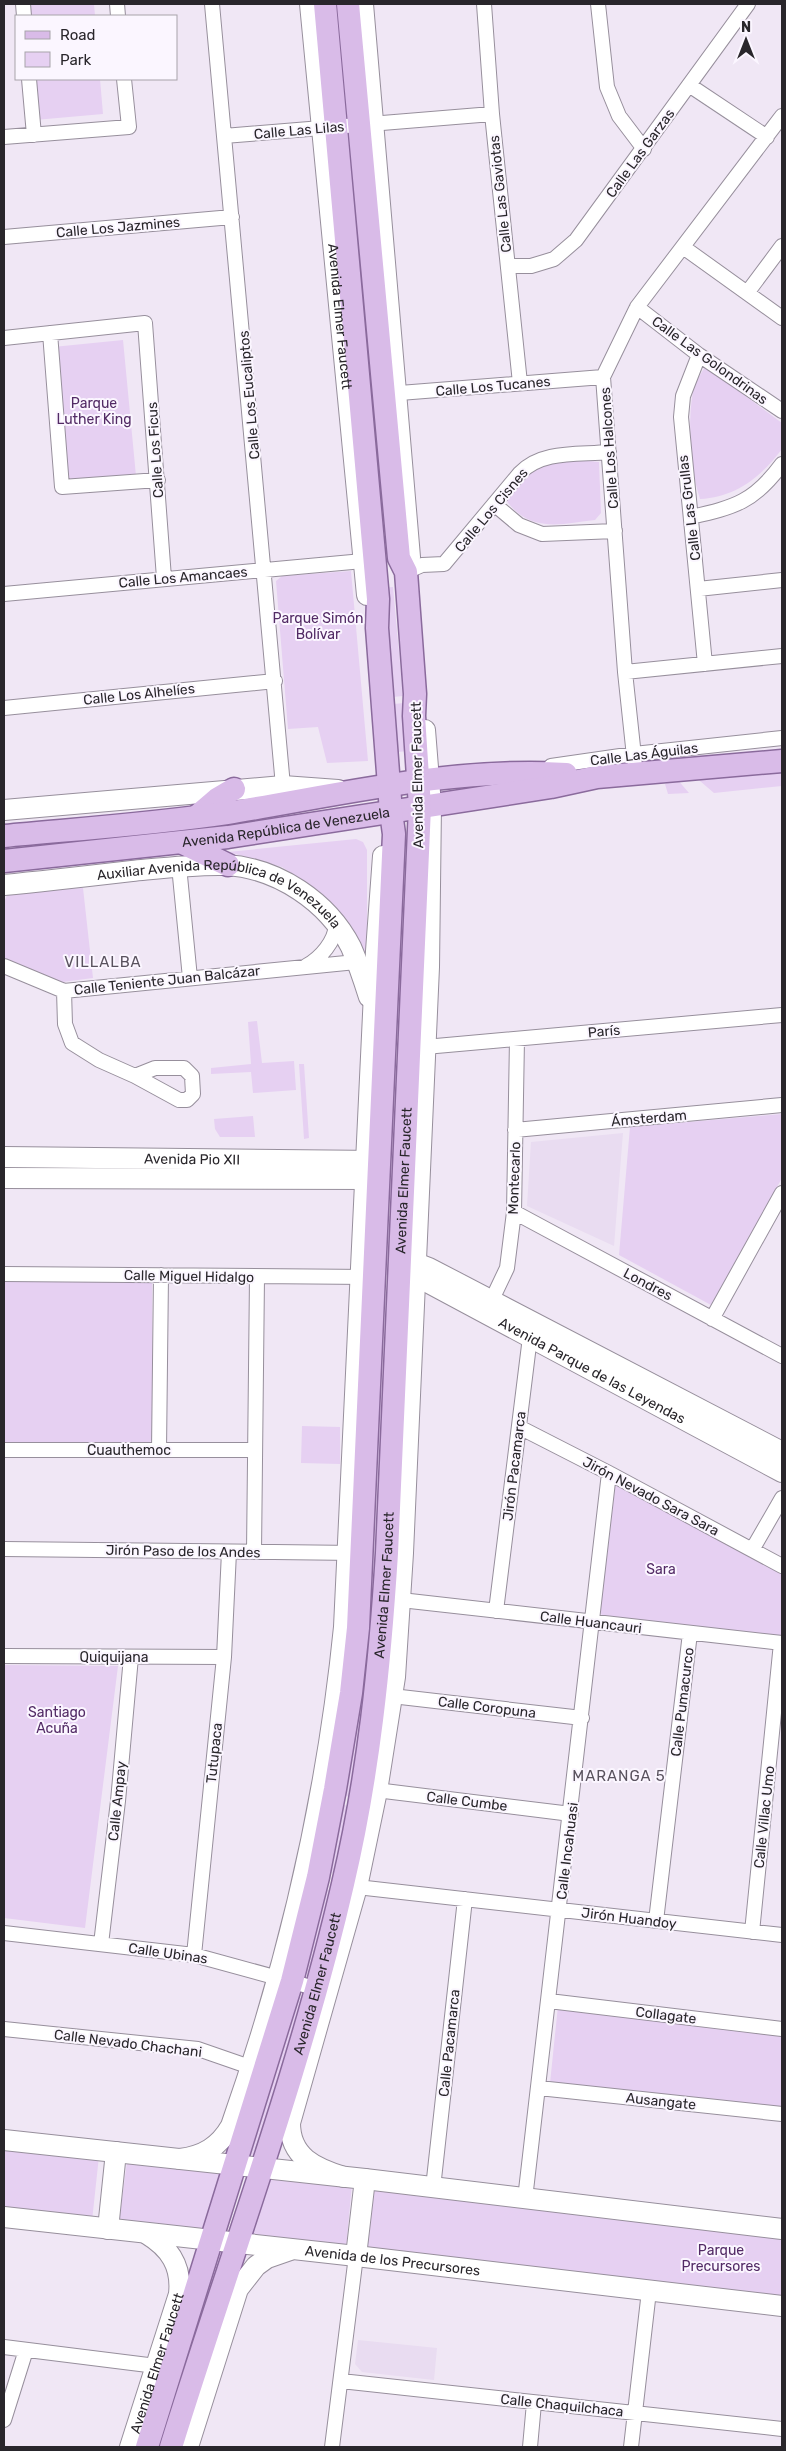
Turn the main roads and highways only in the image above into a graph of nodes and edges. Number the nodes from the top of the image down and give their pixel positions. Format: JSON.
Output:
{"nodes":[{"id":1,"x":310,"y":4,"type":"edge"},
{"id":2,"x":325,"y":4,"type":"edge"},
{"id":3,"x":348,"y":4,"type":"edge"},
{"id":4,"x":363,"y":4,"type":"edge"},
{"id":5,"x":348,"y":126,"type":"junction"},
{"id":6,"x":377,"y":628,"type":"junction"},
{"id":7,"x":782,"y":761,"type":"edge"},
{"id":8,"x":597,"y":777,"type":"junction"},
{"id":9,"x":425,"y":781,"type":"junction"},
{"id":10,"x":389,"y":785,"type":"junction"},
{"id":11,"x":234,"y":789,"type":"junction"},
{"id":12,"x":348,"y":792,"type":"junction"},
{"id":13,"x":426,"y":806,"type":"junction"},
{"id":14,"x":4,"y":810,"type":"edge"},
{"id":15,"x":390,"y":812,"type":"junction"},
{"id":16,"x":227,"y":813,"type":"junction"},
{"id":17,"x":195,"y":817,"type":"junction"},
{"id":18,"x":4,"y":836,"type":"edge"},
{"id":19,"x":228,"y":837,"type":"junction"},
{"id":20,"x":183,"y":843,"type":"junction"},
{"id":21,"x":4,"y":861,"type":"edge"},
{"id":22,"x":228,"y":865,"type":"junction"},
{"id":23,"x":4,"y":885,"type":"edge"},
{"id":24,"x":427,"y":999,"type":"junction"},
{"id":25,"x":373,"y":1011,"type":"junction"},
{"id":26,"x":411,"y":1017,"type":"junction"},
{"id":27,"x":407,"y":1101,"type":"junction"},
{"id":28,"x":423,"y":1120,"type":"junction"},
{"id":29,"x":4,"y":1157,"type":"edge"},
{"id":30,"x":374,"y":1175,"type":"junction"},
{"id":31,"x":4,"y":1178,"type":"edge"},
{"id":32,"x":403,"y":1198,"type":"junction"},
{"id":33,"x":408,"y":1270,"type":"junction"},
{"id":34,"x":531,"y":1328,"type":"junction"},
{"id":35,"x":782,"y":1452,"type":"edge"},
{"id":36,"x":782,"y":1472,"type":"edge"},
{"id":37,"x":388,"y":1662,"type":"junction"},
{"id":38,"x":344,"y":1692,"type":"junction"},
{"id":39,"x":384,"y":1696,"type":"junction"},
{"id":40,"x":329,"y":1787,"type":"junction"},
{"id":41,"x":318,"y":1877,"type":"junction"},
{"id":42,"x":350,"y":1885,"type":"junction"},
{"id":43,"x":285,"y":1980,"type":"junction"},
{"id":44,"x":293,"y":2088,"type":"junction"},
{"id":45,"x":4,"y":2140,"type":"edge"},
{"id":46,"x":116,"y":2152,"type":"junction"},
{"id":47,"x":180,"y":2159,"type":"junction"},
{"id":48,"x":233,"y":2165,"type":"junction"},
{"id":49,"x":261,"y":2168,"type":"junction"},
{"id":50,"x":344,"y":2177,"type":"junction"},
{"id":51,"x":365,"y":2179,"type":"junction"},
{"id":52,"x":4,"y":2217,"type":"edge"},
{"id":53,"x":108,"y":2229,"type":"junction"},
{"id":54,"x":782,"y":2229,"type":"edge"},
{"id":55,"x":145,"y":2233,"type":"junction"},
{"id":56,"x":210,"y":2240,"type":"junction"},
{"id":57,"x":237,"y":2243,"type":"junction"},
{"id":58,"x":293,"y":2249,"type":"junction"},
{"id":59,"x":356,"y":2256,"type":"junction"},
{"id":60,"x":782,"y":2306,"type":"edge"},
{"id":61,"x":163,"y":2366,"type":"junction"},
{"id":62,"x":149,"y":2441,"type":"edge"},
{"id":63,"x":177,"y":2445,"type":"edge"},
{"id":64,"x":130,"y":2447,"type":"edge"}],
"edges":[{"from":1,"to":5,"type":"main road","name":"Avenida Elmer Faucett"},
{"from":2,"to":5,"type":"main road","name":"Avenida Elmer Faucett"},
{"from":3,"to":5,"type":"main road","name":"Avenida Elmer Faucett"},
{"from":4,"to":5,"type":"main road","name":"Avenida Elmer Faucett"},
{"from":5,"to":6,"type":"main road","name":"Avenida Elmer Faucett"},
{"from":5,"to":6,"type":"main road","name":"Avenida Elmer Faucett"},
{"from":5,"to":9,"type":"main road","name":"Avenida Elmer Faucett"},
{"from":6,"to":10,"type":"main road","name":"Avenida Elmer Faucett"},
{"from":7,"to":8,"type":"main road","name":"Avenida República de Venezuela"},
{"from":8,"to":9,"type":"main road","name":"Avenida República de Venezuela"},
{"from":8,"to":13,"type":"main road","name":"Avenida República de Venezuela"},
{"from":9,"to":10,"type":"main road","name":"Avenida República de Venezuela"},
{"from":9,"to":13,"type":"main road","name":"Avenida Elmer Faucett"},
{"from":9,"to":15,"type":"main road"},
{"from":10,"to":12,"type":"main road","name":"Avenida República de Venezuela"},
{"from":10,"to":15,"type":"main road","name":"Avenida Elmer Faucett"},
{"from":11,"to":12,"type":"main road"},
{"from":11,"to":14,"type":"main road"},
{"from":11,"to":17,"type":"main road"},
{"from":12,"to":16,"type":"main road","name":"Avenida República de Venezuela"},
{"from":13,"to":15,"type":"main road","name":"Avenida República de Venezuela"},
{"from":13,"to":24,"type":"main road","name":"Avenida Elmer Faucett"},
{"from":13,"to":26,"type":"main road","name":"Avenida Elmer Faucett"},
{"from":15,"to":19,"type":"main road","name":"Avenida República de Venezuela"},
{"from":15,"to":25,"type":"main road","name":"Avenida Elmer Faucett"},
{"from":15,"to":30,"type":"main road","name":"Avenida Elmer Faucett"},
{"from":16,"to":17,"type":"main road","name":"Avenida República de Venezuela"},
{"from":16,"to":19,"type":"main road"},
{"from":17,"to":18,"type":"main road","name":"Avenida República de Venezuela"},
{"from":19,"to":20,"type":"main road","name":"Avenida República de Venezuela"},
{"from":20,"to":21,"type":"main road","name":"Avenida República de Venezuela"},
{"from":20,"to":22,"type":"main road"},
{"from":22,"to":23,"type":"main road","name":"Auxiliar Avenida República de Venezuela"},
{"from":22,"to":25,"type":"main road","name":"Auxiliar Avenida República de Venezuela"},
{"from":24,"to":26,"type":"main road"},
{"from":24,"to":28,"type":"main road","name":"Avenida Elmer Faucett"},
{"from":25,"to":30,"type":"main road","name":"Avenida Elmer Faucett"},
{"from":26,"to":27,"type":"main road","name":"Avenida Elmer Faucett"},
{"from":27,"to":28,"type":"main road"},
{"from":27,"to":32,"type":"main road","name":"Avenida Elmer Faucett"},
{"from":28,"to":33,"type":"main road","name":"Avenida Elmer Faucett"},
{"from":29,"to":30,"type":"main road","name":"Avenida Pio XII"},
{"from":30,"to":31,"type":"main road","name":"Avenida Pio XII"},
{"from":30,"to":32,"type":"main road"},
{"from":30,"to":38,"type":"main road","name":"Avenida Elmer Faucett"},
{"from":32,"to":33,"type":"main road","name":"Avenida Elmer Faucett"},
{"from":33,"to":34,"type":"main road","name":"Avenida Parque de las Leyendas"},
{"from":33,"to":37,"type":"main road","name":"Avenida Elmer Faucett"},
{"from":33,"to":37,"type":"main road","name":"Avenida Elmer Faucett"},
{"from":34,"to":35,"type":"main road","name":"Avenida Parque de las Leyendas"},
{"from":34,"to":36,"type":"main road","name":"Avenida Parque de las Leyendas"},
{"from":37,"to":39,"type":"main road","name":"Avenida Elmer Faucett"},
{"from":38,"to":39,"type":"main road"},
{"from":38,"to":40,"type":"main road","name":"Avenida Elmer Faucett"},
{"from":39,"to":42,"type":"main road","name":"Avenida Elmer Faucett"},
{"from":40,"to":41,"type":"main road","name":"Avenida Elmer Faucett"},
{"from":40,"to":43,"type":"main road","name":"Avenida Elmer Faucett"},
{"from":41,"to":42,"type":"main road"},
{"from":41,"to":43,"type":"main road","name":"Avenida Elmer Faucett"},
{"from":42,"to":44,"type":"main road","name":"Avenida Elmer Faucett"},
{"from":43,"to":47,"type":"main road","name":"Avenida Elmer Faucett"},
{"from":43,"to":48,"type":"main road","name":"Avenida Elmer Faucett"},
{"from":44,"to":49,"type":"main road","name":"Avenida Elmer Faucett"},
{"from":44,"to":50,"type":"main road","name":"Avenida Elmer Faucett"},
{"from":45,"to":46,"type":"main road"},
{"from":46,"to":47,"type":"main road"},
{"from":46,"to":53,"type":"main road"},
{"from":47,"to":48,"type":"main road"},
{"from":48,"to":49,"type":"main road"},
{"from":48,"to":56,"type":"main road","name":"Avenida Elmer Faucett"},
{"from":49,"to":50,"type":"main road"},
{"from":49,"to":57,"type":"main road","name":"Avenida Elmer Faucett"},
{"from":50,"to":51,"type":"main road"},
{"from":51,"to":54,"type":"main road"},
{"from":51,"to":59,"type":"main road"},
{"from":52,"to":53,"type":"main road","name":"Avenida de los Precursores"},
{"from":53,"to":55,"type":"main road","name":"Avenida de los Precursores"},
{"from":55,"to":56,"type":"main road","name":"Avenida de los Precursores"},
{"from":55,"to":61,"type":"main road","name":"Avenida Elmer Faucett"},
{"from":56,"to":57,"type":"main road","name":"Avenida de los Precursores"},
{"from":56,"to":61,"type":"main road","name":"Avenida Elmer Faucett"},
{"from":57,"to":58,"type":"main road","name":"Avenida de los Precursores"},
{"from":57,"to":63,"type":"main road","name":"Avenida Elmer Faucett"},
{"from":58,"to":59,"type":"main road","name":"Avenida de los Precursores"},
{"from":58,"to":63,"type":"main road"},
{"from":59,"to":60,"type":"main road","name":"Avenida de los Precursores"},
{"from":61,"to":62,"type":"main road","name":"Avenida Elmer Faucett"},
{"from":61,"to":64,"type":"main road","name":"Avenida Elmer Faucett"},
{"from":62,"to":63,"type":"main road"}]}
